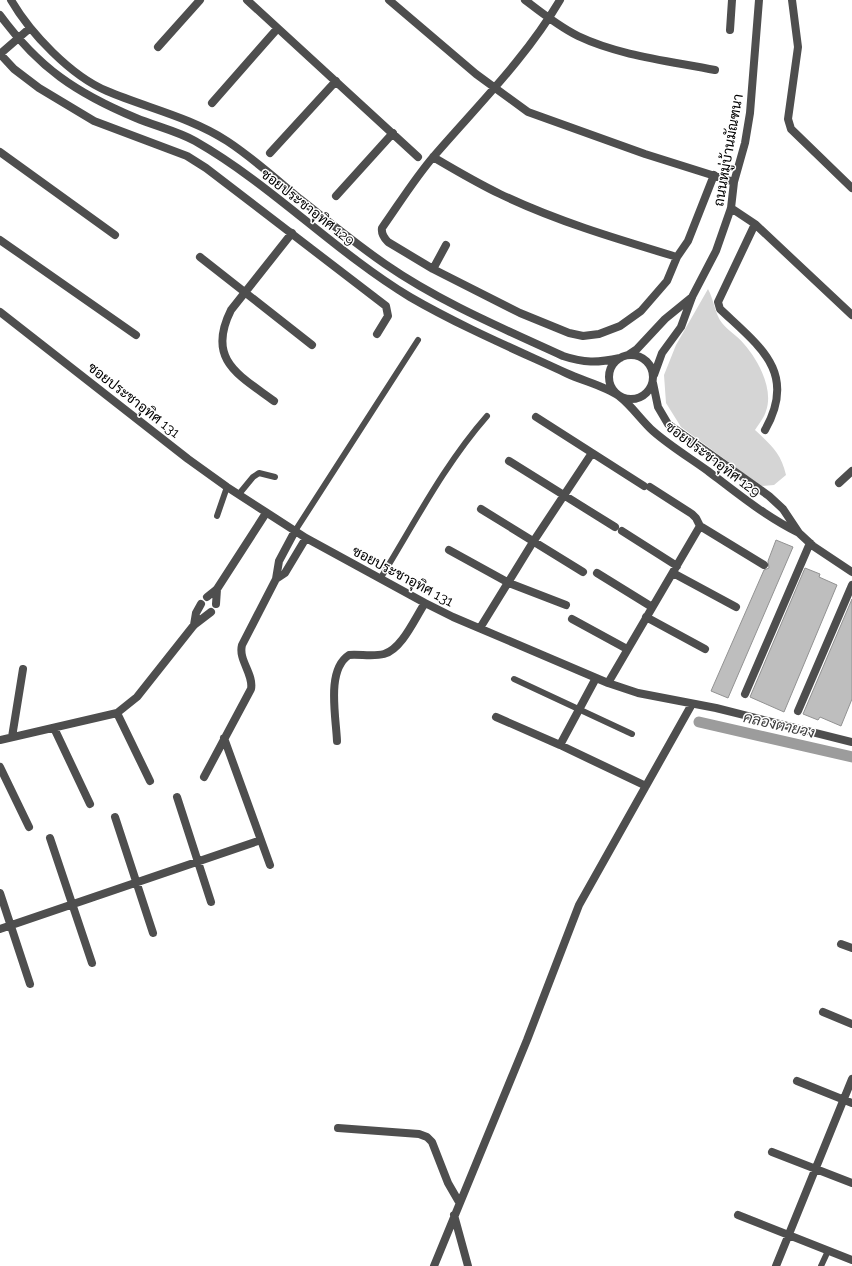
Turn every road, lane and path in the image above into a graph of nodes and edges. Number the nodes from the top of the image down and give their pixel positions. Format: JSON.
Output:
{"nodes":[{"id":1,"x":11,"y":0,"type":"edge"},
{"id":2,"x":200,"y":0,"type":"edge"},
{"id":3,"x":247,"y":0,"type":"edge"},
{"id":4,"x":388,"y":0,"type":"edge"},
{"id":5,"x":525,"y":0,"type":"edge"},
{"id":6,"x":560,"y":0,"type":"edge"},
{"id":7,"x":732,"y":0,"type":"edge"},
{"id":8,"x":759,"y":0,"type":"edge"},
{"id":9,"x":792,"y":0,"type":"edge"},
{"id":10,"x":0,"y":15,"type":"edge"},
{"id":11,"x":549,"y":19,"type":"junction"},
{"id":12,"x":30,"y":28,"type":"junction"},
{"id":13,"x":277,"y":29,"type":"junction"},
{"id":14,"x":730,"y":30,"type":"dead end"},
{"id":15,"x":18,"y":38,"type":"junction"},
{"id":16,"x":158,"y":47,"type":"dead end"},
{"id":17,"x":0,"y":54,"type":"edge"},
{"id":18,"x":715,"y":70,"type":"dead end"},
{"id":19,"x":336,"y":81,"type":"junction"},
{"id":20,"x":495,"y":89,"type":"junction"},
{"id":21,"x":212,"y":103,"type":"dead end"},
{"id":22,"x":393,"y":133,"type":"junction"},
{"id":23,"x":0,"y":152,"type":"edge"},
{"id":24,"x":270,"y":153,"type":"dead end"},
{"id":25,"x":418,"y":157,"type":"dead end"},
{"id":26,"x":433,"y":157,"type":"junction"},
{"id":27,"x":714,"y":175,"type":"junction"},
{"id":28,"x":734,"y":182,"type":"junction"},
{"id":29,"x":852,"y":188,"type":"edge"},
{"id":30,"x":336,"y":196,"type":"dead end"},
{"id":31,"x":300,"y":199,"type":"junction"},
{"id":32,"x":731,"y":208,"type":"junction"},
{"id":33,"x":292,"y":211,"type":"junction"},
{"id":34,"x":755,"y":224,"type":"junction"},
{"id":35,"x":292,"y":233,"type":"junction"},
{"id":36,"x":115,"y":235,"type":"dead end"},
{"id":37,"x":0,"y":240,"type":"edge"},
{"id":38,"x":446,"y":245,"type":"dead end"},
{"id":39,"x":200,"y":257,"type":"dead end"},
{"id":40,"x":677,"y":257,"type":"junction"},
{"id":41,"x":433,"y":269,"type":"junction"},
{"id":42,"x":244,"y":293,"type":"junction"},
{"id":43,"x":692,"y":297,"type":"junction"},
{"id":44,"x":0,"y":312,"type":"edge"},
{"id":45,"x":852,"y":315,"type":"edge"},
{"id":46,"x":378,"y":334,"type":"dead end"},
{"id":47,"x":136,"y":335,"type":"dead end"},
{"id":48,"x":418,"y":340,"type":"dead end"},
{"id":49,"x":312,"y":345,"type":"dead end"},
{"id":50,"x":623,"y":357,"type":"junction"},
{"id":51,"x":653,"y":379,"type":"junction"},
{"id":52,"x":618,"y":395,"type":"junction"},
{"id":53,"x":274,"y":401,"type":"dead end"},
{"id":54,"x":487,"y":416,"type":"dead end"},
{"id":55,"x":536,"y":417,"type":"dead end"},
{"id":56,"x":765,"y":430,"type":"dead end"},
{"id":57,"x":592,"y":453,"type":"junction"},
{"id":58,"x":510,"y":461,"type":"dead end"},
{"id":59,"x":852,"y":471,"type":"edge"},
{"id":60,"x":275,"y":477,"type":"dead end"},
{"id":61,"x":839,"y":483,"type":"dead end"},
{"id":62,"x":227,"y":486,"type":"junction"},
{"id":63,"x":239,"y":494,"type":"junction"},
{"id":64,"x":563,"y":494,"type":"junction"},
{"id":65,"x":481,"y":509,"type":"dead end"},
{"id":66,"x":266,"y":513,"type":"junction"},
{"id":67,"x":217,"y":516,"type":"dead end"},
{"id":68,"x":700,"y":526,"type":"junction"},
{"id":69,"x":295,"y":531,"type":"junction"},
{"id":70,"x":799,"y":533,"type":"junction"},
{"id":71,"x":306,"y":538,"type":"junction"},
{"id":72,"x":533,"y":542,"type":"junction"},
{"id":73,"x":810,"y":543,"type":"junction"},
{"id":74,"x":449,"y":550,"type":"dead end"},
{"id":75,"x":764,"y":565,"type":"dead end"},
{"id":76,"x":675,"y":569,"type":"junction"},
{"id":77,"x":583,"y":572,"type":"dead end"},
{"id":78,"x":852,"y":572,"type":"edge"},
{"id":79,"x":597,"y":573,"type":"dead end"},
{"id":80,"x":276,"y":579,"type":"junction"},
{"id":81,"x":380,"y":579,"type":"junction"},
{"id":82,"x":509,"y":583,"type":"junction"},
{"id":83,"x":852,"y":585,"type":"edge"},
{"id":84,"x":217,"y":589,"type":"junction"},
{"id":85,"x":206,"y":597,"type":"dead end"},
{"id":86,"x":425,"y":603,"type":"junction"},
{"id":87,"x":201,"y":604,"type":"dead end"},
{"id":88,"x":216,"y":604,"type":"dead end"},
{"id":89,"x":566,"y":605,"type":"dead end"},
{"id":90,"x":652,"y":607,"type":"junction"},
{"id":91,"x":736,"y":607,"type":"dead end"},
{"id":92,"x":211,"y":612,"type":"dead end"},
{"id":93,"x":646,"y":617,"type":"junction"},
{"id":94,"x":572,"y":619,"type":"dead end"},
{"id":95,"x":194,"y":625,"type":"junction"},
{"id":96,"x":480,"y":628,"type":"junction"},
{"id":97,"x":627,"y":649,"type":"junction"},
{"id":98,"x":705,"y":649,"type":"dead end"},
{"id":99,"x":23,"y":669,"type":"dead end"},
{"id":100,"x":596,"y":678,"type":"junction"},
{"id":101,"x":514,"y":679,"type":"dead end"},
{"id":102,"x":608,"y":683,"type":"junction"},
{"id":103,"x":745,"y":694,"type":"dead end"},
{"id":104,"x":692,"y":704,"type":"junction"},
{"id":105,"x":579,"y":709,"type":"junction"},
{"id":106,"x":798,"y":711,"type":"dead end"},
{"id":107,"x":117,"y":713,"type":"junction"},
{"id":108,"x":496,"y":717,"type":"dead end"},
{"id":109,"x":54,"y":728,"type":"junction"},
{"id":110,"x":632,"y":734,"type":"dead end"},
{"id":111,"x":12,"y":737,"type":"junction"},
{"id":112,"x":224,"y":738,"type":"junction"},
{"id":113,"x":0,"y":740,"type":"edge"},
{"id":114,"x":337,"y":741,"type":"dead end"},
{"id":115,"x":852,"y":742,"type":"edge"},
{"id":116,"x":560,"y":744,"type":"junction"},
{"id":117,"x":0,"y":767,"type":"edge"},
{"id":118,"x":204,"y":777,"type":"dead end"},
{"id":119,"x":150,"y":781,"type":"dead end"},
{"id":120,"x":646,"y":786,"type":"junction"},
{"id":121,"x":177,"y":797,"type":"dead end"},
{"id":122,"x":90,"y":804,"type":"dead end"},
{"id":123,"x":114,"y":817,"type":"dead end"},
{"id":124,"x":29,"y":827,"type":"dead end"},
{"id":125,"x":50,"y":838,"type":"dead end"},
{"id":126,"x":261,"y":840,"type":"junction"},
{"id":127,"x":198,"y":862,"type":"junction"},
{"id":128,"x":270,"y":865,"type":"dead end"},
{"id":129,"x":136,"y":883,"type":"junction"},
{"id":130,"x":0,"y":893,"type":"edge"},
{"id":131,"x":211,"y":902,"type":"dead end"},
{"id":132,"x":73,"y":905,"type":"junction"},
{"id":133,"x":11,"y":926,"type":"junction"},
{"id":134,"x":0,"y":929,"type":"edge"},
{"id":135,"x":152,"y":933,"type":"dead end"},
{"id":136,"x":841,"y":944,"type":"dead end"},
{"id":137,"x":852,"y":948,"type":"edge"},
{"id":138,"x":92,"y":963,"type":"dead end"},
{"id":139,"x":30,"y":984,"type":"dead end"},
{"id":140,"x":823,"y":1012,"type":"dead end"},
{"id":141,"x":852,"y":1024,"type":"edge"},
{"id":142,"x":852,"y":1079,"type":"edge"},
{"id":143,"x":797,"y":1082,"type":"dead end"},
{"id":144,"x":843,"y":1100,"type":"junction"},
{"id":145,"x":852,"y":1103,"type":"edge"},
{"id":146,"x":338,"y":1128,"type":"dead end"},
{"id":147,"x":772,"y":1152,"type":"dead end"},
{"id":148,"x":816,"y":1168,"type":"junction"},
{"id":149,"x":852,"y":1183,"type":"edge"},
{"id":150,"x":460,"y":1202,"type":"junction"},
{"id":151,"x":454,"y":1215,"type":"junction"},
{"id":152,"x":738,"y":1215,"type":"dead end"},
{"id":153,"x":789,"y":1234,"type":"junction"},
{"id":154,"x":828,"y":1250,"type":"junction"},
{"id":155,"x":852,"y":1260,"type":"edge"},
{"id":156,"x":434,"y":1266,"type":"edge"},
{"id":157,"x":468,"y":1266,"type":"edge"},
{"id":158,"x":776,"y":1266,"type":"edge"},
{"id":159,"x":821,"y":1266,"type":"edge"}],
"edges":[{"from":1,"to":12,"type":"street","name":"ซอยประชาอุทิศ 129"},
{"from":2,"to":16,"type":"street"},
{"from":3,"to":13,"type":"street"},
{"from":4,"to":20,"type":"street"},
{"from":5,"to":11,"type":"street"},
{"from":6,"to":11,"type":"street"},
{"from":7,"to":14,"type":"street"},
{"from":8,"to":28,"type":"street","name":"ถนนหมู่บ้านมัณฑนา"},
{"from":9,"to":29,"type":"street"},
{"from":10,"to":15,"type":"street","name":"ซอยประชาอุทิศ 129"},
{"from":11,"to":18,"type":"street"},
{"from":11,"to":20,"type":"street"},
{"from":12,"to":15,"type":"street"},
{"from":12,"to":31,"type":"street","name":"ซอยประชาอุทิศ 129"},
{"from":13,"to":19,"type":"street"},
{"from":13,"to":21,"type":"street"},
{"from":15,"to":17,"type":"street"},
{"from":15,"to":33,"type":"street","name":"ซอยประชาอุทิศ 129"},
{"from":17,"to":35,"type":"street"},
{"from":19,"to":22,"type":"street"},
{"from":19,"to":24,"type":"street"},
{"from":20,"to":26,"type":"street"},
{"from":20,"to":27,"type":"street"},
{"from":22,"to":25,"type":"street"},
{"from":22,"to":30,"type":"street"},
{"from":23,"to":36,"type":"street"},
{"from":26,"to":40,"type":"street"},
{"from":26,"to":41,"type":"street"},
{"from":27,"to":28,"type":"street"},
{"from":27,"to":40,"type":"street"},
{"from":28,"to":32,"type":"street","name":"ถนนหมู่บ้านมัณฑนา"},
{"from":31,"to":33,"type":"street"},
{"from":31,"to":50,"type":"street","name":"ซอยประชาอุทิศ 129"},
{"from":32,"to":34,"type":"street"},
{"from":32,"to":43,"type":"street","name":"ถนนหมู่บ้านมัณฑนา"},
{"from":33,"to":52,"type":"street","name":"ซอยประชาอุทิศ 129"},
{"from":34,"to":45,"type":"street"},
{"from":34,"to":56,"type":"street"},
{"from":35,"to":42,"type":"street"},
{"from":35,"to":46,"type":"street"},
{"from":37,"to":47,"type":"street"},
{"from":38,"to":41,"type":"street"},
{"from":39,"to":42,"type":"street"},
{"from":40,"to":41,"type":"street"},
{"from":42,"to":49,"type":"street"},
{"from":42,"to":53,"type":"street"},
{"from":43,"to":50,"type":"street","name":"ถนนหมู่บ้านมัณฑนา"},
{"from":43,"to":51,"type":"street","name":"ถนนหมู่บ้านมัณฑนา"},
{"from":44,"to":62,"type":"street","name":"ซอยประชาอุทิศ 131"},
{"from":48,"to":69,"type":"lane"},
{"from":50,"to":51,"type":"street","name":"ซอยประชาอุทิศ 129"},
{"from":50,"to":52,"type":"street","name":"ซอยประชาอุทิศ 129"},
{"from":51,"to":52,"type":"street","name":"ซอยประชาอุทิศ 129"},
{"from":51,"to":70,"type":"street","name":"ซอยประชาอุทิศ 129"},
{"from":52,"to":70,"type":"street","name":"ซอยประชาอุทิศ 129"},
{"from":54,"to":81,"type":"lane"},
{"from":55,"to":57,"type":"street"},
{"from":57,"to":64,"type":"street"},
{"from":57,"to":68,"type":"street"},
{"from":58,"to":64,"type":"street"},
{"from":59,"to":61,"type":"street"},
{"from":60,"to":63,"type":"lane"},
{"from":62,"to":63,"type":"street","name":"ซอยประชาอุทิศ 131"},
{"from":62,"to":67,"type":"lane"},
{"from":63,"to":66,"type":"street","name":"ซอยประชาอุทิศ 131"},
{"from":64,"to":72,"type":"street"},
{"from":64,"to":76,"type":"street"},
{"from":65,"to":72,"type":"street"},
{"from":66,"to":69,"type":"street","name":"ซอยประชาอุทิศ 131"},
{"from":66,"to":84,"type":"street"},
{"from":68,"to":75,"type":"street"},
{"from":68,"to":76,"type":"street"},
{"from":69,"to":71,"type":"street","name":"ซอยประชาอุทิศ 131"},
{"from":69,"to":80,"type":"street"},
{"from":70,"to":73,"type":"street","name":"ซอยประชาอุทิศ 129"},
{"from":71,"to":80,"type":"street"},
{"from":71,"to":81,"type":"street","name":"ซอยประชาอุทิศ 131"},
{"from":72,"to":77,"type":"street"},
{"from":72,"to":82,"type":"street"},
{"from":73,"to":78,"type":"street","name":"ซอยประชาอุทิศ 129"},
{"from":73,"to":103,"type":"street"},
{"from":74,"to":82,"type":"street"},
{"from":76,"to":90,"type":"street"},
{"from":76,"to":91,"type":"street"},
{"from":79,"to":90,"type":"street"},
{"from":80,"to":112,"type":"street"},
{"from":81,"to":86,"type":"street","name":"ซอยประชาอุทิศ 131"},
{"from":82,"to":89,"type":"street"},
{"from":82,"to":96,"type":"street"},
{"from":83,"to":106,"type":"street"},
{"from":84,"to":85,"type":"street"},
{"from":84,"to":88,"type":"street"},
{"from":86,"to":96,"type":"street","name":"ซอยประชาอุทิศ 131"},
{"from":86,"to":114,"type":"street"},
{"from":87,"to":95,"type":"street"},
{"from":90,"to":93,"type":"street"},
{"from":92,"to":95,"type":"street"},
{"from":93,"to":97,"type":"street"},
{"from":93,"to":98,"type":"street"},
{"from":94,"to":97,"type":"street"},
{"from":95,"to":107,"type":"street"},
{"from":96,"to":100,"type":"street","name":"ซอยประชาอุทิศ 131"},
{"from":97,"to":102,"type":"street"},
{"from":99,"to":111,"type":"street"},
{"from":100,"to":102,"type":"street","name":"ซอยประชาอุทิศ 131"},
{"from":100,"to":105,"type":"street"},
{"from":101,"to":105,"type":"lane"},
{"from":102,"to":104,"type":"street","name":"ซอยประชาอุทิศ 131"},
{"from":104,"to":115,"type":"street","name":"ซอยประชาอุทิศ 131"},
{"from":104,"to":120,"type":"street"},
{"from":105,"to":110,"type":"lane"},
{"from":105,"to":116,"type":"street"},
{"from":107,"to":109,"type":"street"},
{"from":107,"to":119,"type":"street"},
{"from":108,"to":116,"type":"street"},
{"from":109,"to":111,"type":"street"},
{"from":109,"to":122,"type":"street"},
{"from":111,"to":113,"type":"street"},
{"from":112,"to":118,"type":"street"},
{"from":112,"to":126,"type":"street"},
{"from":116,"to":120,"type":"street"},
{"from":117,"to":124,"type":"street"},
{"from":120,"to":150,"type":"street"},
{"from":121,"to":127,"type":"street"},
{"from":123,"to":129,"type":"street"},
{"from":125,"to":132,"type":"street"},
{"from":126,"to":127,"type":"street"},
{"from":126,"to":128,"type":"street"},
{"from":127,"to":129,"type":"street"},
{"from":127,"to":131,"type":"street"},
{"from":129,"to":132,"type":"street"},
{"from":129,"to":135,"type":"street"},
{"from":130,"to":133,"type":"street"},
{"from":132,"to":133,"type":"street"},
{"from":132,"to":138,"type":"street"},
{"from":133,"to":134,"type":"street"},
{"from":133,"to":139,"type":"street"},
{"from":136,"to":137,"type":"street"},
{"from":140,"to":141,"type":"street"},
{"from":142,"to":144,"type":"street"},
{"from":143,"to":144,"type":"street"},
{"from":144,"to":145,"type":"street"},
{"from":144,"to":148,"type":"street"},
{"from":146,"to":150,"type":"street"},
{"from":147,"to":148,"type":"street"},
{"from":148,"to":149,"type":"street"},
{"from":148,"to":153,"type":"street"},
{"from":150,"to":151,"type":"street"},
{"from":151,"to":156,"type":"street"},
{"from":151,"to":157,"type":"street"},
{"from":152,"to":153,"type":"street"},
{"from":153,"to":154,"type":"street"},
{"from":153,"to":158,"type":"street"},
{"from":154,"to":155,"type":"street"},
{"from":154,"to":159,"type":"lane"}]}
